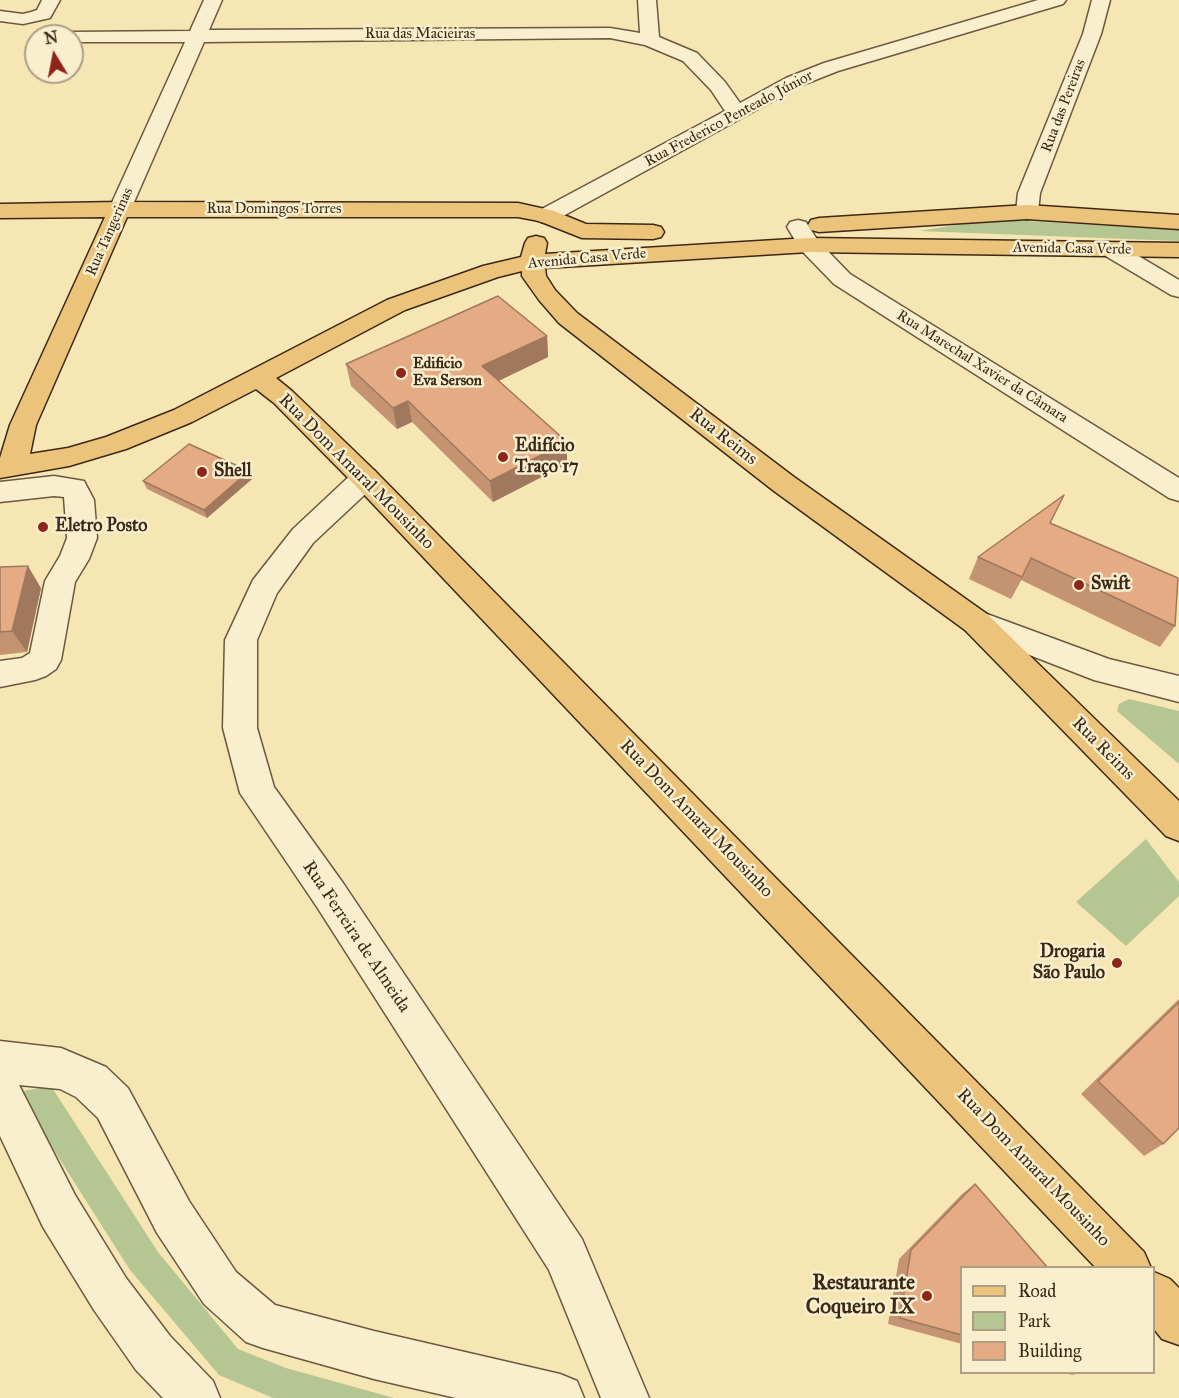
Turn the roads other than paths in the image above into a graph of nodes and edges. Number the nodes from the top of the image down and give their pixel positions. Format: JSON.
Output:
{"nodes":[{"id":1,"x":5,"y":0,"type":"edge"},
{"id":2,"x":51,"y":0,"type":"edge"},
{"id":3,"x":213,"y":0,"type":"edge"},
{"id":4,"x":647,"y":0,"type":"edge"},
{"id":5,"x":1057,"y":0,"type":"edge"},
{"id":6,"x":1101,"y":0,"type":"edge"},
{"id":7,"x":0,"y":4,"type":"edge"},
{"id":8,"x":0,"y":16,"type":"edge"},
{"id":9,"x":197,"y":36,"type":"junction"},
{"id":10,"x":84,"y":37,"type":"edge"},
{"id":11,"x":650,"y":40,"type":"junction"},
{"id":12,"x":737,"y":113,"type":"junction"},
{"id":13,"x":120,"y":209,"type":"junction"},
{"id":14,"x":0,"y":211,"type":"edge"},
{"id":15,"x":1027,"y":212,"type":"junction"},
{"id":16,"x":546,"y":216,"type":"junction"},
{"id":17,"x":1179,"y":222,"type":"edge"},
{"id":18,"x":719,"y":229,"type":"dead end"},
{"id":19,"x":673,"y":231,"type":"dead end"},
{"id":20,"x":804,"y":236,"type":"junction"},
{"id":21,"x":1112,"y":250,"type":"junction"},
{"id":22,"x":1179,"y":250,"type":"edge"},
{"id":23,"x":532,"y":262,"type":"junction"},
{"id":24,"x":1179,"y":290,"type":"edge"},
{"id":25,"x":257,"y":377,"type":"junction"},
{"id":26,"x":7,"y":467,"type":"edge"},
{"id":27,"x":365,"y":478,"type":"junction"},
{"id":28,"x":1179,"y":491,"type":"edge"},
{"id":29,"x":0,"y":492,"type":"edge"},
{"id":30,"x":976,"y":622,"type":"junction"},
{"id":31,"x":0,"y":674,"type":"edge"},
{"id":32,"x":1179,"y":690,"type":"edge"},
{"id":33,"x":1179,"y":825,"type":"edge"},
{"id":34,"x":0,"y":1062,"type":"edge"},
{"id":35,"x":0,"y":1096,"type":"edge"},
{"id":36,"x":1126,"y":1266,"type":"edge"},
{"id":37,"x":1155,"y":1295,"type":"edge"},
{"id":38,"x":1179,"y":1322,"type":"edge"},
{"id":39,"x":196,"y":1398,"type":"edge"},
{"id":40,"x":561,"y":1398,"type":"edge"},
{"id":41,"x":625,"y":1398,"type":"edge"}],
"edges":[{"from":1,"to":7,"type":"street"},
{"from":2,"to":8,"type":"street"},
{"from":3,"to":9,"type":"street","name":"Rua Tangerinas"},
{"from":4,"to":11,"type":"street"},
{"from":5,"to":12,"type":"street","name":"Rua Frederico Penteado Júnior"},
{"from":6,"to":15,"type":"street","name":"Rua das Pereiras"},
{"from":9,"to":10,"type":"street","name":"Rua das Macieiras"},
{"from":9,"to":11,"type":"street","name":"Rua das Macieiras"},
{"from":9,"to":13,"type":"street","name":"Rua Tangerinas"},
{"from":11,"to":12,"type":"street","name":"Rua das Macieiras"},
{"from":12,"to":16,"type":"street","name":"Rua Frederico Penteado Júnior"},
{"from":13,"to":14,"type":"main road","name":"Rua Domingos Torres"},
{"from":13,"to":16,"type":"main road","name":"Rua Domingos Torres"},
{"from":13,"to":26,"type":"main road","name":"Rua Tangerinas"},
{"from":15,"to":17,"type":"main road","name":"Avenida Casa Verde"},
{"from":15,"to":20,"type":"main road","name":"Avenida Casa Verde"},
{"from":16,"to":19,"type":"main road","name":"Avenida Casa Verde"},
{"from":16,"to":23,"type":"main road"},
{"from":18,"to":20,"type":"main road","name":"Avenida Casa Verde"},
{"from":20,"to":21,"type":"main road","name":"Avenida Casa Verde"},
{"from":20,"to":23,"type":"main road","name":"Avenida Casa Verde"},
{"from":20,"to":28,"type":"street","name":"Rua Marechal Xavier da Câmara"},
{"from":21,"to":22,"type":"main road","name":"Avenida Casa Verde"},
{"from":21,"to":24,"type":"street"},
{"from":23,"to":25,"type":"main road","name":"Avenida Casa Verde"},
{"from":23,"to":30,"type":"main road","name":"Rua Reims"},
{"from":25,"to":26,"type":"main road","name":"Avenida Casa Verde"},
{"from":25,"to":27,"type":"main road","name":"Rua Dom Amaral Mousinho"},
{"from":27,"to":36,"type":"main road","name":"Rua Dom Amaral Mousinho"},
{"from":27,"to":41,"type":"street","name":"Rua Ferreira de Almeida"},
{"from":29,"to":31,"type":"street"},
{"from":30,"to":32,"type":"street","name":"Rua Reims"},
{"from":30,"to":33,"type":"main road","name":"Rua Reims"},
{"from":34,"to":40,"type":"street"},
{"from":35,"to":39,"type":"street"},
{"from":37,"to":38,"type":"main road"}]}
